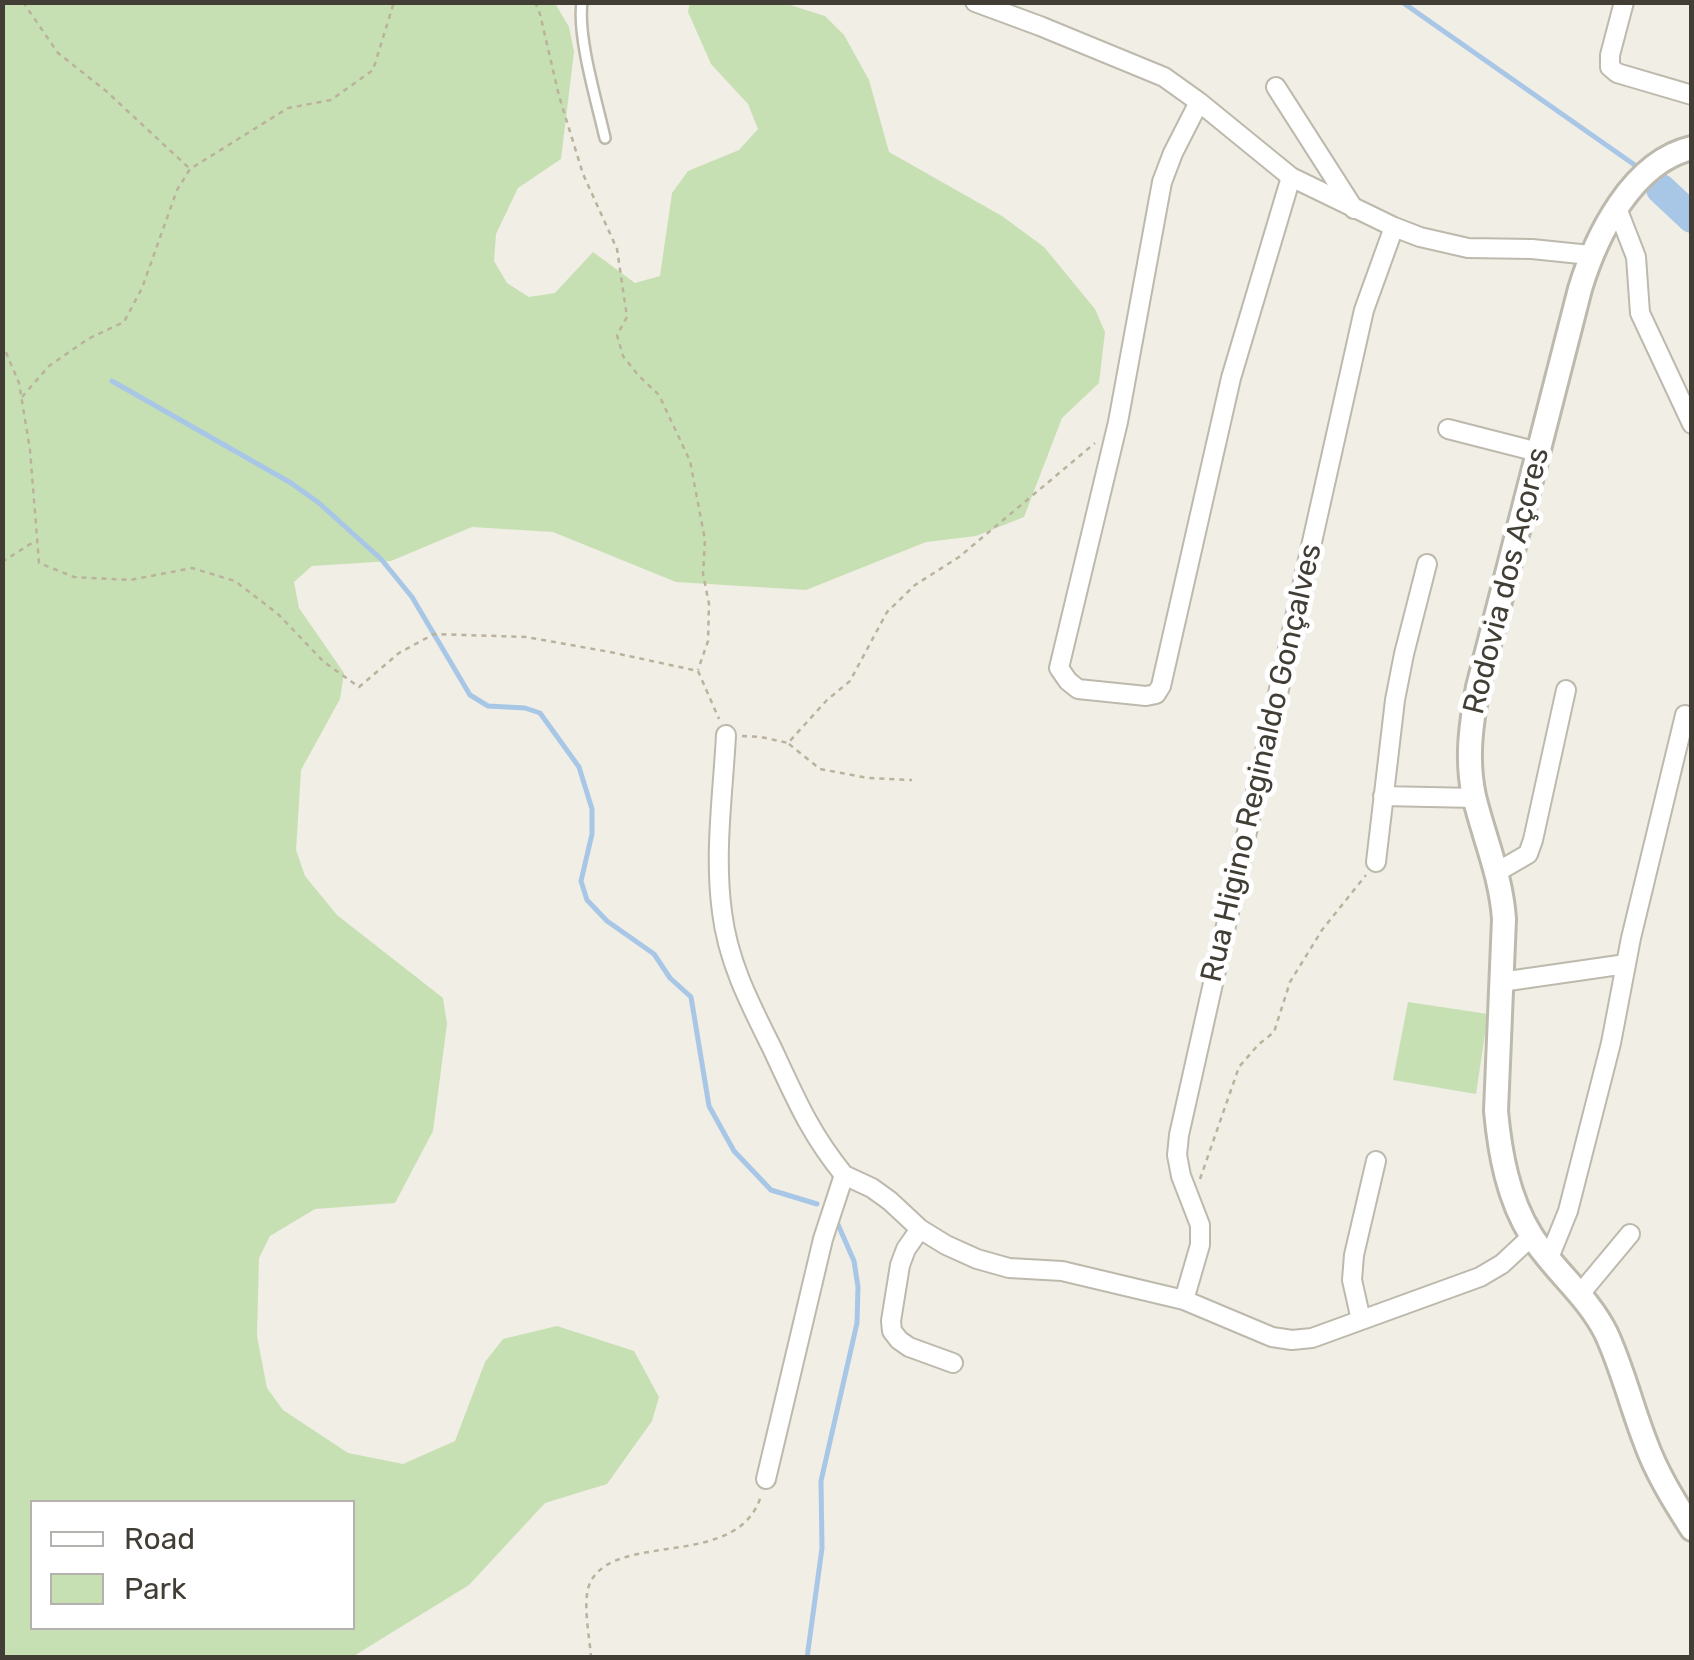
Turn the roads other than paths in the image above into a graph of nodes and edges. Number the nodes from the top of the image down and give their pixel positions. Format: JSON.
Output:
{"nodes":[{"id":1,"x":582,"y":2,"type":"edge"},
{"id":2,"x":975,"y":2,"type":"edge"},
{"id":3,"x":1624,"y":2,"type":"edge"},
{"id":4,"x":1276,"y":87,"type":"dead end"},
{"id":5,"x":1692,"y":94,"type":"edge"},
{"id":6,"x":1199,"y":102,"type":"junction"},
{"id":7,"x":605,"y":138,"type":"dead end"},
{"id":8,"x":1692,"y":148,"type":"edge"},
{"id":9,"x":1291,"y":177,"type":"junction"},
{"id":10,"x":1617,"y":208,"type":"junction"},
{"id":11,"x":1354,"y":209,"type":"junction"},
{"id":12,"x":1394,"y":227,"type":"junction"},
{"id":13,"x":1590,"y":255,"type":"junction"},
{"id":14,"x":1692,"y":424,"type":"edge"},
{"id":15,"x":1448,"y":429,"type":"dead end"},
{"id":16,"x":1538,"y":452,"type":"junction"},
{"id":17,"x":1427,"y":564,"type":"dead end"},
{"id":18,"x":1566,"y":690,"type":"dead end"},
{"id":19,"x":1685,"y":715,"type":"dead end"},
{"id":20,"x":726,"y":735,"type":"road end"},
{"id":21,"x":1383,"y":796,"type":"junction"},
{"id":22,"x":1475,"y":798,"type":"junction"},
{"id":23,"x":1376,"y":862,"type":"road end"},
{"id":24,"x":1497,"y":872,"type":"junction"},
{"id":25,"x":1626,"y":964,"type":"junction"},
{"id":26,"x":1501,"y":982,"type":"junction"},
{"id":27,"x":1376,"y":1161,"type":"dead end"},
{"id":28,"x":844,"y":1175,"type":"junction"},
{"id":29,"x":920,"y":1228,"type":"junction"},
{"id":30,"x":1630,"y":1234,"type":"dead end"},
{"id":31,"x":1532,"y":1236,"type":"junction"},
{"id":32,"x":1549,"y":1258,"type":"junction"},
{"id":33,"x":1580,"y":1294,"type":"junction"},
{"id":34,"x":1184,"y":1300,"type":"junction"},
{"id":35,"x":1360,"y":1320,"type":"junction"},
{"id":36,"x":953,"y":1362,"type":"dead end"},
{"id":37,"x":766,"y":1479,"type":"road end"},
{"id":38,"x":1692,"y":1529,"type":"edge"}],
"edges":[{"from":1,"to":7,"type":"lane"},
{"from":2,"to":6,"type":"street"},
{"from":3,"to":5,"type":"street"},
{"from":4,"to":11,"type":"street"},
{"from":6,"to":9,"type":"street"},
{"from":6,"to":9,"type":"street"},
{"from":8,"to":10,"type":"street","name":"Rodovia dos Açores"},
{"from":9,"to":11,"type":"street"},
{"from":10,"to":13,"type":"street","name":"Rodovia dos Açores"},
{"from":10,"to":14,"type":"street"},
{"from":11,"to":12,"type":"street"},
{"from":12,"to":13,"type":"street"},
{"from":12,"to":34,"type":"street","name":"Rua Higino Reginaldo Gonçalves"},
{"from":13,"to":16,"type":"street","name":"Rodovia dos Açores"},
{"from":15,"to":16,"type":"street"},
{"from":16,"to":22,"type":"street","name":"Rodovia dos Açores"},
{"from":17,"to":21,"type":"street"},
{"from":18,"to":24,"type":"street"},
{"from":19,"to":25,"type":"street"},
{"from":20,"to":28,"type":"street"},
{"from":21,"to":22,"type":"street"},
{"from":21,"to":23,"type":"street"},
{"from":22,"to":24,"type":"street","name":"Rodovia dos Açores"},
{"from":24,"to":26,"type":"street","name":"Rodovia dos Açores"},
{"from":25,"to":26,"type":"street"},
{"from":25,"to":32,"type":"street"},
{"from":26,"to":31,"type":"street","name":"Rodovia dos Açores"},
{"from":27,"to":35,"type":"street"},
{"from":28,"to":29,"type":"street"},
{"from":28,"to":37,"type":"street"},
{"from":29,"to":34,"type":"street"},
{"from":29,"to":36,"type":"street"},
{"from":30,"to":33,"type":"street"},
{"from":31,"to":32,"type":"street","name":"Rodovia dos Açores"},
{"from":31,"to":35,"type":"street"},
{"from":32,"to":33,"type":"street","name":"Rodovia dos Açores"},
{"from":33,"to":38,"type":"street","name":"Rodovia dos Açores"},
{"from":34,"to":35,"type":"street"}]}
